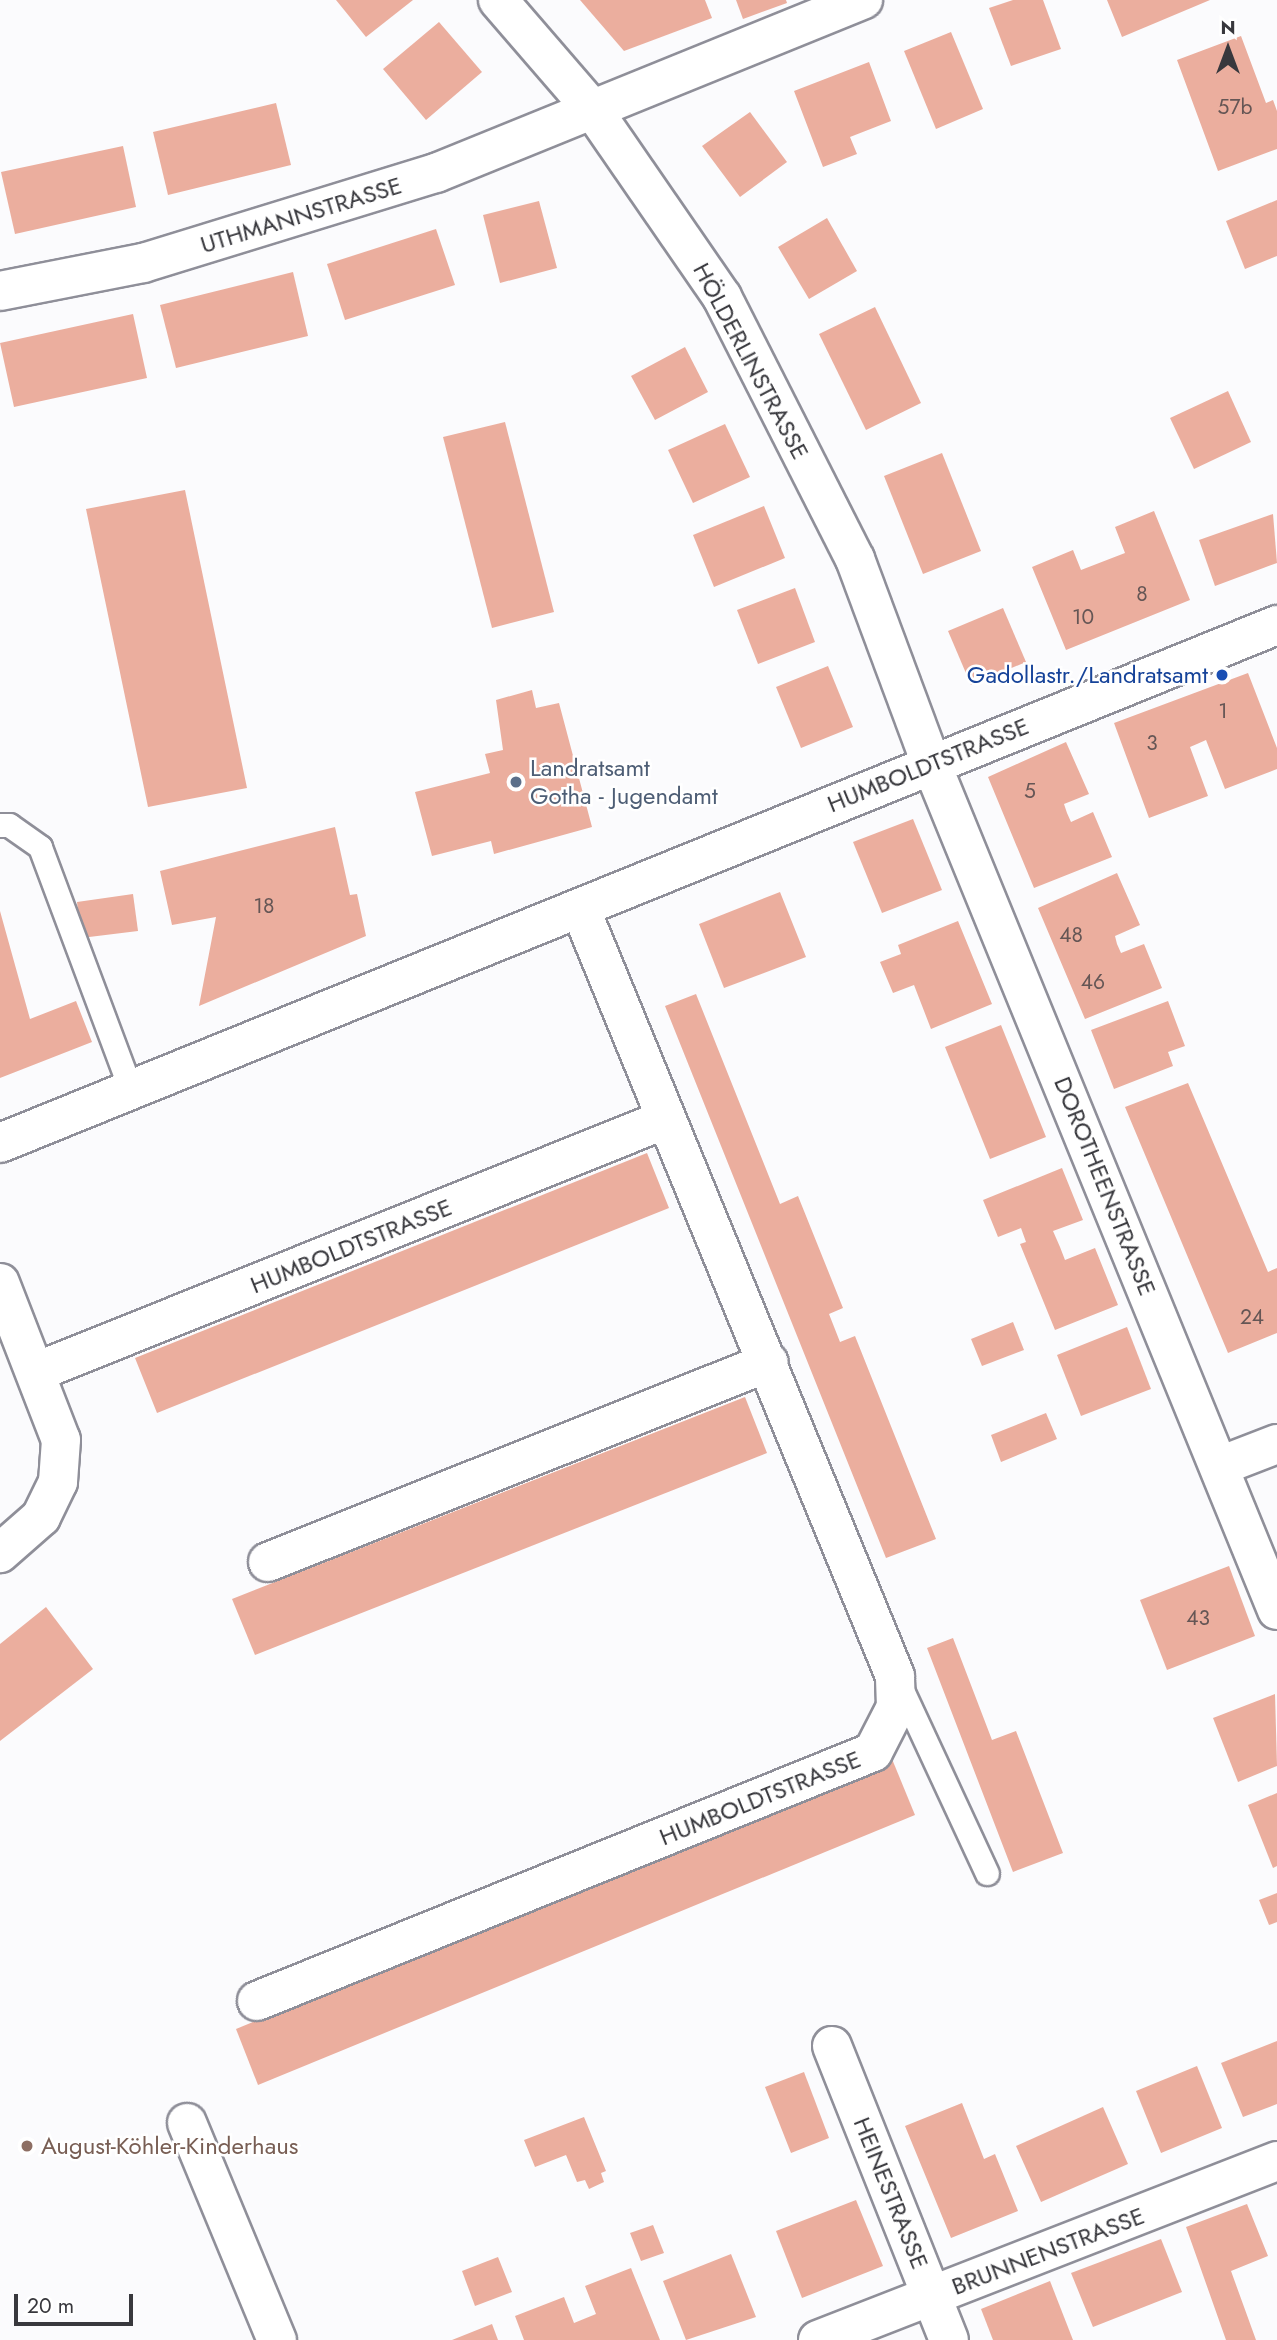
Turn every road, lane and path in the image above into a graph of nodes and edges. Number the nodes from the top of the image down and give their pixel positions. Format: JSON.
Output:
{"nodes":[{"id":1,"x":498,"y":0,"type":"edge"},
{"id":2,"x":863,"y":0,"type":"edge"},
{"id":3,"x":593,"y":110,"type":"junction"},
{"id":4,"x":0,"y":291,"type":"edge"},
{"id":5,"x":1277,"y":625,"type":"edge"},
{"id":6,"x":931,"y":763,"type":"junction"},
{"id":7,"x":0,"y":825,"type":"edge"},
{"id":8,"x":580,"y":908,"type":"junction"},
{"id":9,"x":130,"y":1088,"type":"junction"},
{"id":10,"x":666,"y":1119,"type":"junction"},
{"id":11,"x":0,"y":1143,"type":"edge"},
{"id":12,"x":0,"y":1283,"type":"edge"},
{"id":13,"x":769,"y":1362,"type":"junction"},
{"id":14,"x":36,"y":1372,"type":"junction"},
{"id":15,"x":1277,"y":1444,"type":"edge"},
{"id":16,"x":1220,"y":1466,"type":"junction"},
{"id":17,"x":0,"y":1553,"type":"edge"},
{"id":18,"x":268,"y":1562,"type":"dead end"},
{"id":19,"x":1277,"y":1610,"type":"edge"},
{"id":20,"x":895,"y":1676,"type":"junction"},
{"id":21,"x":986,"y":1873,"type":"dead end"},
{"id":22,"x":257,"y":2001,"type":"dead end"},
{"id":23,"x":832,"y":2046,"type":"dead end"},
{"id":24,"x":187,"y":2123,"type":"dead end"},
{"id":25,"x":1277,"y":2161,"type":"edge"},
{"id":26,"x":932,"y":2296,"type":"junction"},
{"id":27,"x":276,"y":2340,"type":"edge"},
{"id":28,"x":818,"y":2340,"type":"edge"},
{"id":29,"x":949,"y":2340,"type":"edge"}],
"edges":[{"from":1,"to":3,"type":"street","name":"HÖLDERLINSTRASSE"},
{"from":2,"to":3,"type":"street","name":"UTHMANNSTRASSE"},
{"from":3,"to":4,"type":"street","name":"UTHMANNSTRASSE"},
{"from":3,"to":6,"type":"street","name":"HÖLDERLINSTRASSE"},
{"from":5,"to":6,"type":"street","name":"HUMBOLDTSTRASSE"},
{"from":6,"to":8,"type":"street","name":"HUMBOLDTSTRASSE"},
{"from":6,"to":16,"type":"street","name":"DOROTHEENSTRASSE"},
{"from":7,"to":9,"type":"lane"},
{"from":8,"to":9,"type":"street","name":"HUMBOLDTSTRASSE"},
{"from":8,"to":10,"type":"street","name":"HUMBOLDTSTRASSE"},
{"from":9,"to":11,"type":"street","name":"HUMBOLDTSTRASSE"},
{"from":10,"to":13,"type":"street","name":"HUMBOLDTSTRASSE"},
{"from":10,"to":14,"type":"street","name":"HUMBOLDTSTRASSE"},
{"from":12,"to":14,"type":"street"},
{"from":13,"to":18,"type":"street"},
{"from":13,"to":20,"type":"street","name":"HUMBOLDTSTRASSE"},
{"from":14,"to":17,"type":"street"},
{"from":15,"to":16,"type":"street"},
{"from":16,"to":19,"type":"street","name":"DOROTHEENSTRASSE"},
{"from":20,"to":21,"type":"lane"},
{"from":20,"to":22,"type":"street","name":"HUMBOLDTSTRASSE"},
{"from":23,"to":26,"type":"street","name":"HEINESTRASSE"},
{"from":24,"to":27,"type":"street"},
{"from":25,"to":26,"type":"street","name":"BRUNNENSTRASSE"},
{"from":26,"to":28,"type":"street","name":"BRUNNENSTRASSE"},
{"from":26,"to":29,"type":"street","name":"HEINESTRASSE"}]}
